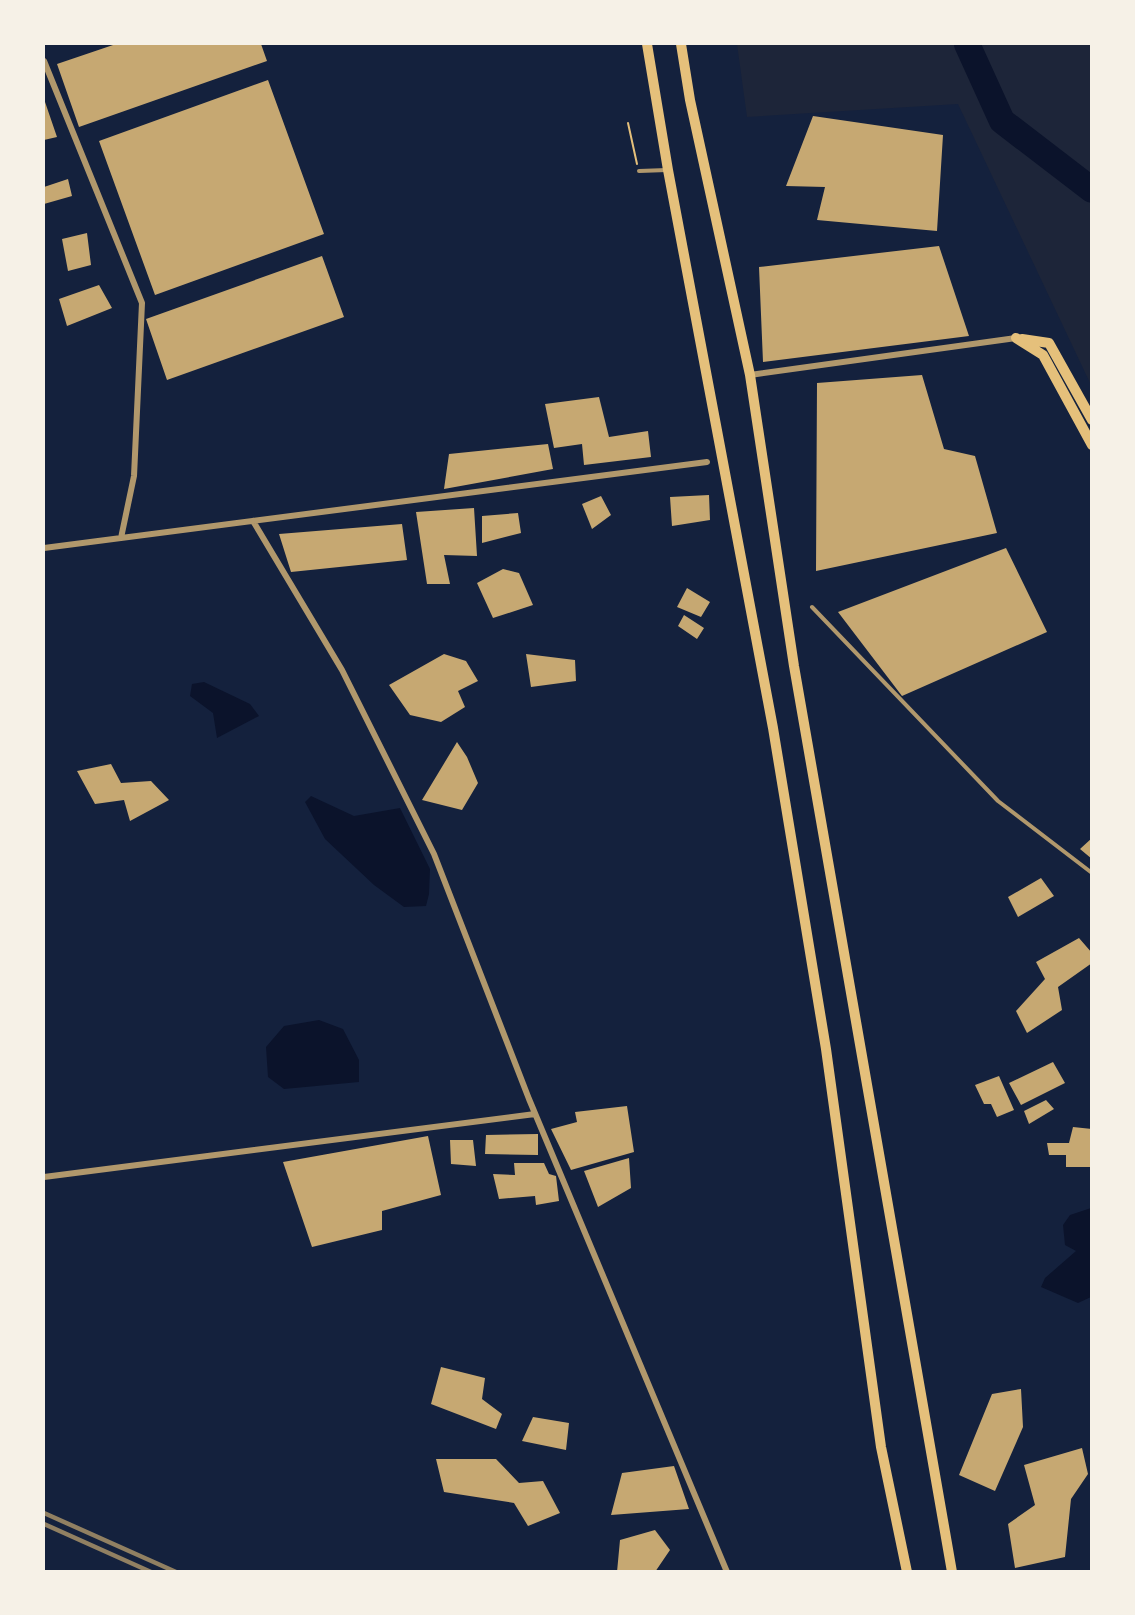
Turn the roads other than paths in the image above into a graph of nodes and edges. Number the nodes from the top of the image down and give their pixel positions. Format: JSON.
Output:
{"nodes":[{"id":1,"x":647,"y":44,"type":"edge"},
{"id":2,"x":681,"y":44,"type":"edge"},
{"id":3,"x":44,"y":61,"type":"edge"},
{"id":4,"x":668,"y":170,"type":"junction"},
{"id":5,"x":639,"y":171,"type":"road end"},
{"id":6,"x":1016,"y":338,"type":"junction"},
{"id":7,"x":750,"y":375,"type":"junction"},
{"id":8,"x":1092,"y":420,"type":"edge"},
{"id":9,"x":1092,"y":445,"type":"edge"},
{"id":10,"x":707,"y":462,"type":"dead end"},
{"id":11,"x":253,"y":521,"type":"junction"},
{"id":12,"x":121,"y":538,"type":"junction"},
{"id":13,"x":44,"y":548,"type":"edge"},
{"id":14,"x":812,"y":607,"type":"dead end"},
{"id":15,"x":1092,"y":873,"type":"edge"},
{"id":16,"x":535,"y":1114,"type":"junction"},
{"id":17,"x":44,"y":1177,"type":"edge"},
{"id":18,"x":727,"y":1572,"type":"edge"},
{"id":19,"x":907,"y":1572,"type":"edge"},
{"id":20,"x":952,"y":1572,"type":"edge"}],
"edges":[{"from":1,"to":4,"type":"main road"},
{"from":2,"to":7,"type":"main road"},
{"from":3,"to":12,"type":"street"},
{"from":4,"to":5,"type":"lane"},
{"from":4,"to":19,"type":"main road"},
{"from":6,"to":7,"type":"street"},
{"from":6,"to":8,"type":"main road"},
{"from":6,"to":9,"type":"main road"},
{"from":7,"to":20,"type":"main road"},
{"from":10,"to":11,"type":"street"},
{"from":11,"to":12,"type":"street"},
{"from":11,"to":16,"type":"street"},
{"from":12,"to":13,"type":"street"},
{"from":14,"to":15,"type":"lane"},
{"from":16,"to":17,"type":"street"},
{"from":16,"to":18,"type":"street"}]}
